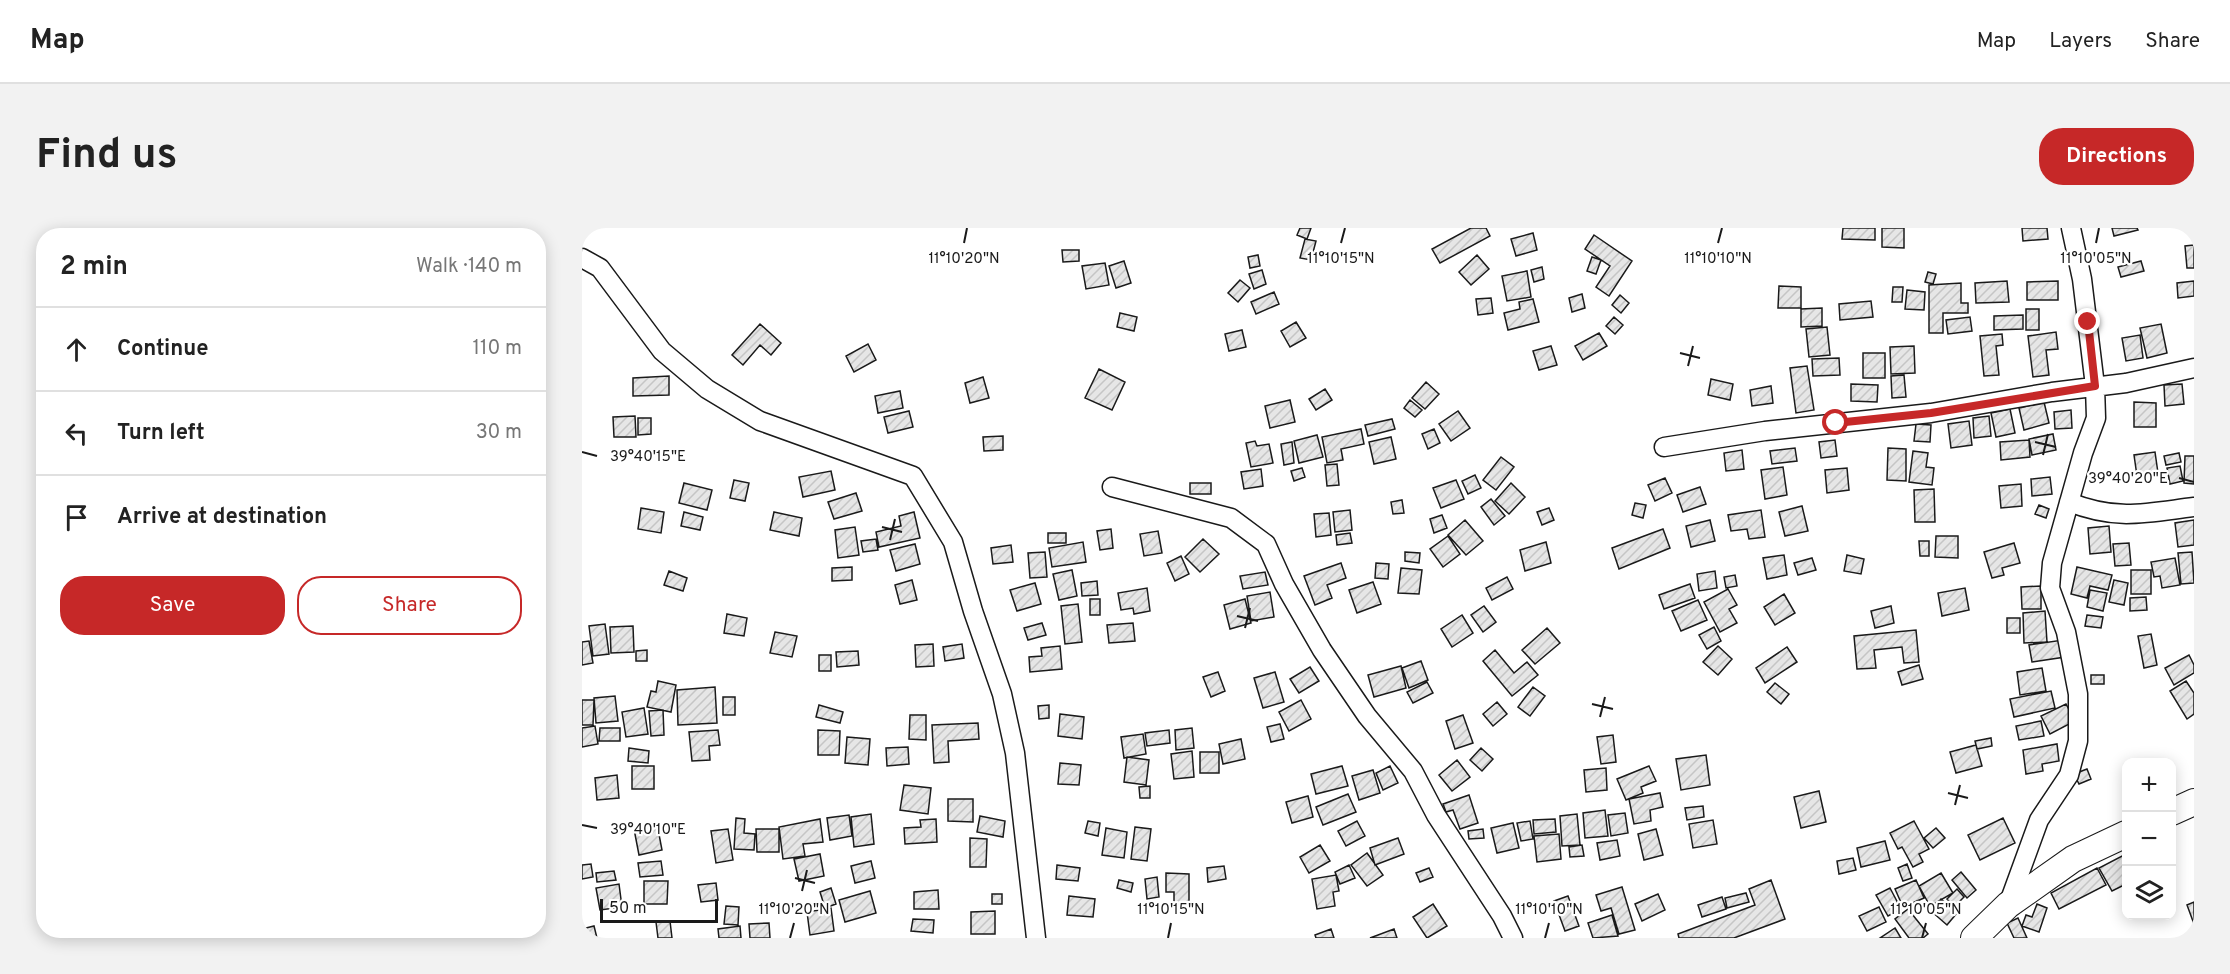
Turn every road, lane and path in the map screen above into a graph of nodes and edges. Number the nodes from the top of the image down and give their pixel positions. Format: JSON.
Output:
{"nodes":[{"id":1,"x":2071,"y":228,"type":"edge"},
{"id":2,"x":582,"y":258,"type":"edge"},
{"id":3,"x":2194,"y":368,"type":"edge"},
{"id":4,"x":2095,"y":386,"type":"junction"},
{"id":5,"x":1664,"y":447,"type":"dead end"},
{"id":6,"x":1112,"y":487,"type":"dead end"},
{"id":7,"x":2069,"y":502,"type":"junction"},
{"id":8,"x":2194,"y":507,"type":"edge"},
{"id":9,"x":2194,"y":802,"type":"edge"},
{"id":10,"x":2176,"y":810,"type":"edge"},
{"id":11,"x":2122,"y":836,"type":"edge"},
{"id":12,"x":2008,"y":905,"type":"junction"},
{"id":13,"x":1036,"y":938,"type":"edge"},
{"id":14,"x":1513,"y":938,"type":"edge"},
{"id":15,"x":1974,"y":938,"type":"edge"}],
"edges":[{"from":1,"to":4,"type":"street"},
{"from":2,"to":13,"type":"street"},
{"from":3,"to":4,"type":"street"},
{"from":4,"to":5,"type":"street"},
{"from":4,"to":7,"type":"street"},
{"from":6,"to":14,"type":"street"},
{"from":7,"to":8,"type":"street"},
{"from":7,"to":12,"type":"street"},
{"from":9,"to":10,"type":"highway"},
{"from":11,"to":12,"type":"highway"},
{"from":12,"to":15,"type":"highway"}]}
